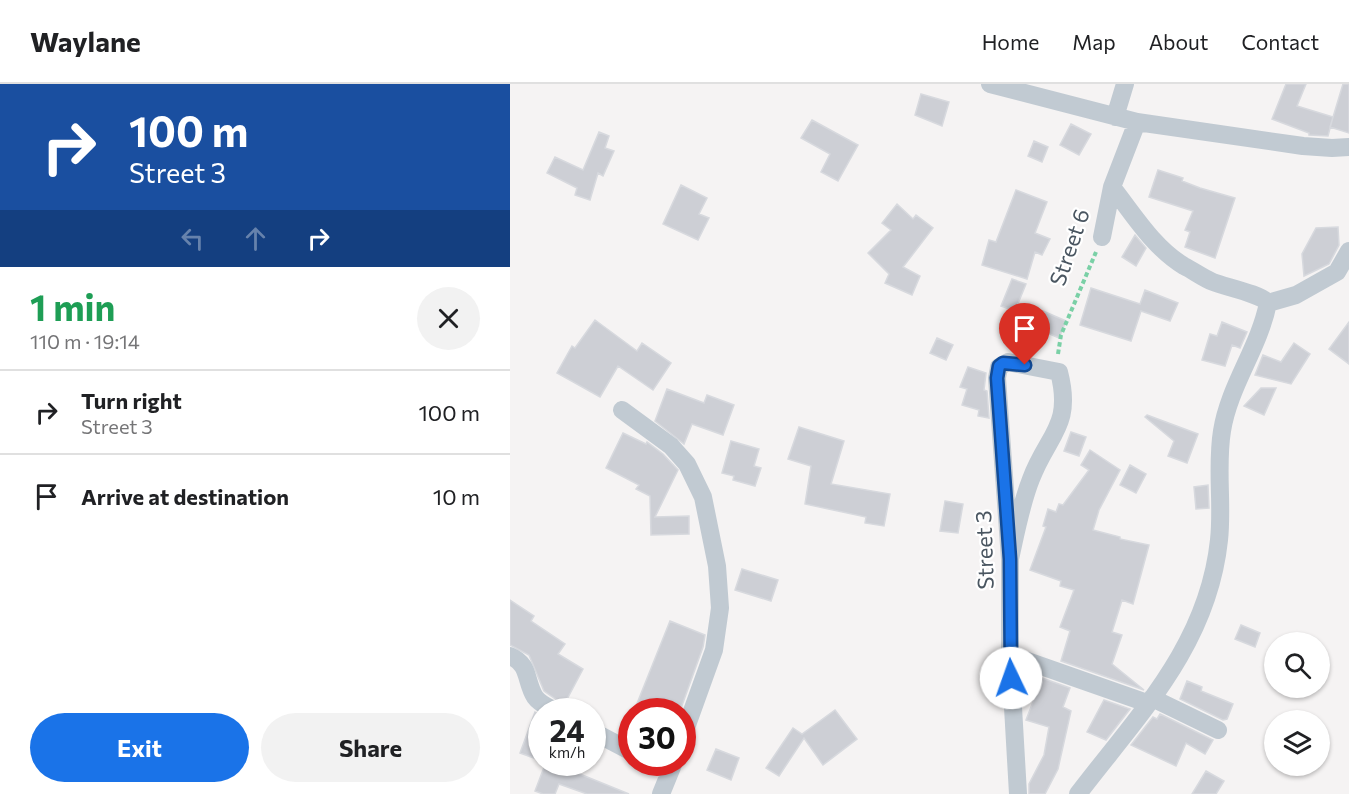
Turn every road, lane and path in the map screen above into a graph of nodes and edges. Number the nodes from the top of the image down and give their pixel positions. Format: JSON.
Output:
{"nodes":[{"id":1,"x":990,"y":84,"type":"edge"},
{"id":2,"x":1125,"y":84,"type":"edge"},
{"id":3,"x":1115,"y":117,"type":"junction"},
{"id":4,"x":1137,"y":122,"type":"junction"},
{"id":5,"x":1349,"y":147,"type":"edge"},
{"id":6,"x":1112,"y":187,"type":"junction"},
{"id":7,"x":1102,"y":237,"type":"joint"},
{"id":8,"x":1349,"y":252,"type":"edge"},
{"id":9,"x":1268,"y":303,"type":"junction"},
{"id":10,"x":1059,"y":372,"type":"junction"},
{"id":11,"x":622,"y":410,"type":"dead end"},
{"id":12,"x":1010,"y":559,"type":"junction"},
{"id":13,"x":1010,"y":655,"type":"junction"},
{"id":14,"x":510,"y":657,"type":"edge"},
{"id":15,"x":536,"y":698,"type":"edge"},
{"id":16,"x":696,"y":700,"type":"edge"},
{"id":17,"x":1150,"y":700,"type":"junction"},
{"id":18,"x":1218,"y":730,"type":"dead end"},
{"id":19,"x":668,"y":776,"type":"edge"},
{"id":20,"x":661,"y":794,"type":"edge"},
{"id":21,"x":1018,"y":794,"type":"edge"},
{"id":22,"x":1078,"y":794,"type":"edge"}],
"edges":[{"from":1,"to":3,"type":"street"},
{"from":2,"to":3,"type":"street"},
{"from":3,"to":4,"type":"street"},
{"from":4,"to":5,"type":"street"},
{"from":4,"to":6,"type":"street","name":"Street 6"},
{"from":6,"to":7,"type":"street","name":"Street 6"},
{"from":6,"to":9,"type":"street"},
{"from":7,"to":10,"type":"path","name":"Street 6"},
{"from":8,"to":9,"type":"street"},
{"from":9,"to":17,"type":"street"},
{"from":10,"to":12,"type":"street"},
{"from":10,"to":12,"type":"street","name":"Street 3"},
{"from":11,"to":16,"type":"street"},
{"from":12,"to":13,"type":"street","name":"Street 3"},
{"from":13,"to":17,"type":"street"},
{"from":13,"to":21,"type":"street","name":"Street 3"},
{"from":14,"to":15,"type":"street"},
{"from":17,"to":18,"type":"street"},
{"from":17,"to":22,"type":"street"},
{"from":19,"to":20,"type":"street"}]}
